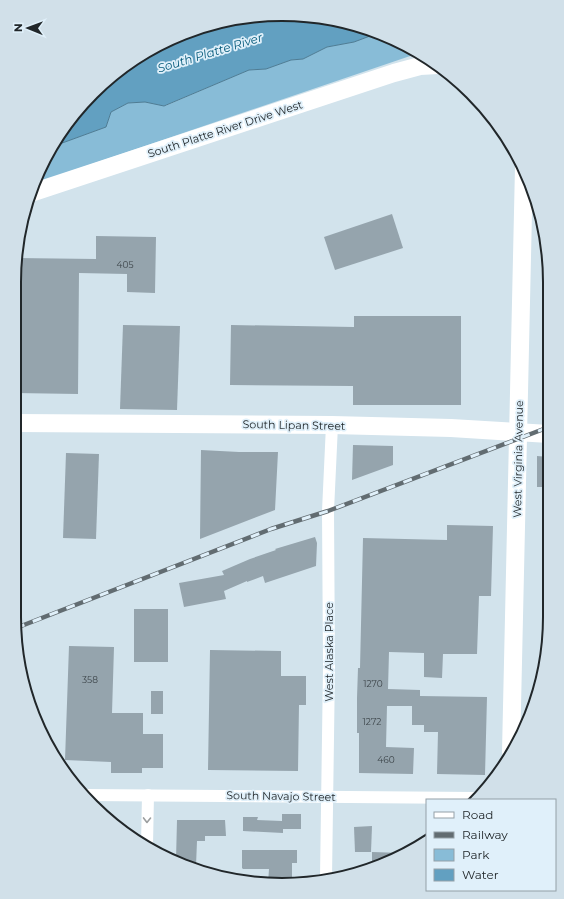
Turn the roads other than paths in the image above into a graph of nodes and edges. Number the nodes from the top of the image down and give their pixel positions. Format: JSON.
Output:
{"nodes":[{"id":1,"x":428,"y":65,"type":"edge"},
{"id":2,"x":524,"y":184,"type":"edge"},
{"id":3,"x":38,"y":191,"type":"edge"},
{"id":4,"x":21,"y":423,"type":"edge"},
{"id":5,"x":332,"y":425,"type":"junction"},
{"id":6,"x":518,"y":433,"type":"junction"},
{"id":7,"x":543,"y":434,"type":"edge"},
{"id":8,"x":511,"y":742,"type":"edge"},
{"id":9,"x":91,"y":795,"type":"edge"},
{"id":10,"x":148,"y":795,"type":"junction"},
{"id":11,"x":328,"y":797,"type":"junction"},
{"id":12,"x":470,"y":798,"type":"edge"},
{"id":13,"x":147,"y":840,"type":"edge"},
{"id":14,"x":326,"y":874,"type":"edge"}],
"edges":[{"from":1,"to":3,"type":"street","name":"South Platte River Drive West"},
{"from":2,"to":6,"type":"street","name":"West Virginia Avenue"},
{"from":4,"to":5,"type":"street","name":"South Lipan Street"},
{"from":5,"to":6,"type":"street","name":"South Lipan Street"},
{"from":5,"to":11,"type":"street","name":"West Alaska Place"},
{"from":6,"to":7,"type":"street","name":"South Lipan Street"},
{"from":6,"to":8,"type":"street","name":"West Virginia Avenue"},
{"from":9,"to":10,"type":"street","name":"South Navajo Street"},
{"from":10,"to":11,"type":"street","name":"South Navajo Street"},
{"from":10,"to":13,"type":"street","one_way":true},
{"from":11,"to":12,"type":"street","name":"South Navajo Street"},
{"from":11,"to":14,"type":"street","name":"West Alaska Place"}]}
